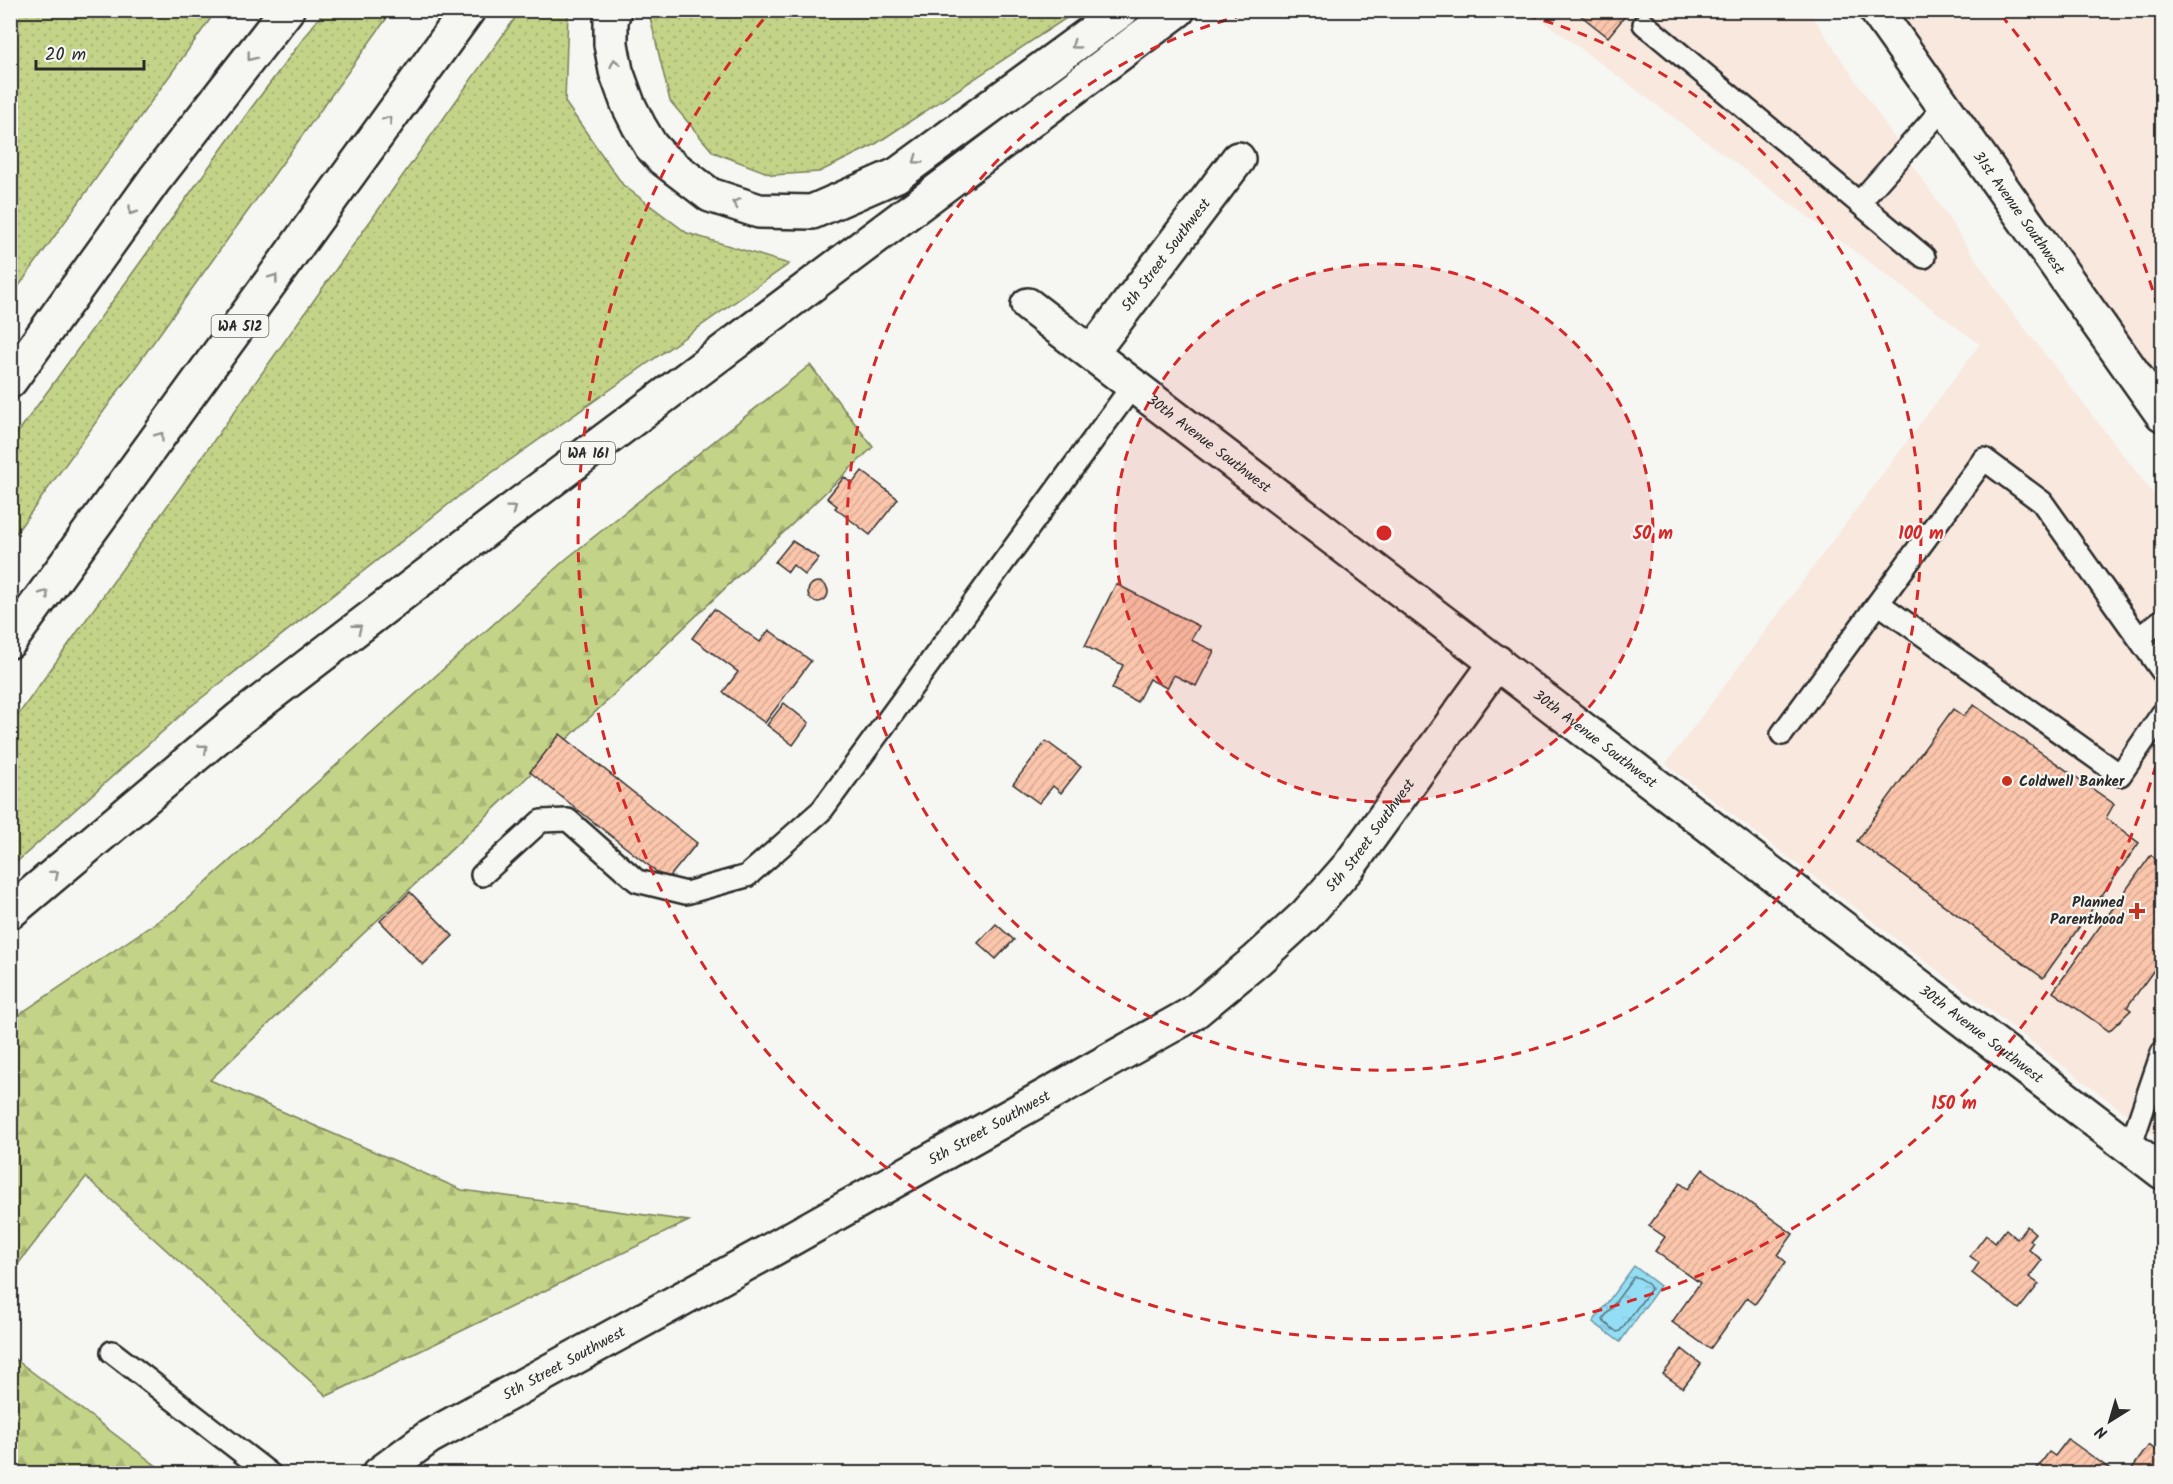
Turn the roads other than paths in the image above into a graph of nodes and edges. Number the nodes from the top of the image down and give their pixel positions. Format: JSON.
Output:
{"nodes":[{"id":1,"x":287,"y":10,"type":"edge"},
{"id":2,"x":468,"y":10,"type":"edge"},
{"id":3,"x":614,"y":10,"type":"edge"},
{"id":4,"x":1122,"y":10,"type":"edge"},
{"id":5,"x":1178,"y":10,"type":"edge"},
{"id":6,"x":1876,"y":10,"type":"edge"},
{"id":7,"x":1644,"y":24,"type":"dead end"},
{"id":8,"x":1944,"y":107,"type":"junction"},
{"id":9,"x":1238,"y":159,"type":"dead end"},
{"id":10,"x":1859,"y":203,"type":"junction"},
{"id":11,"x":1924,"y":257,"type":"dead end"},
{"id":12,"x":1028,"y":305,"type":"dead end"},
{"id":13,"x":1092,"y":352,"type":"junction"},
{"id":14,"x":10,"y":381,"type":"edge"},
{"id":15,"x":1134,"y":384,"type":"junction"},
{"id":16,"x":2163,"y":414,"type":"edge"},
{"id":17,"x":1878,"y":603,"type":"junction"},
{"id":18,"x":2163,"y":620,"type":"edge"},
{"id":19,"x":2140,"y":637,"type":"junction"},
{"id":20,"x":10,"y":641,"type":"edge"},
{"id":21,"x":1497,"y":662,"type":"junction"},
{"id":22,"x":2163,"y":671,"type":"edge"},
{"id":23,"x":2163,"y":714,"type":"edge"},
{"id":24,"x":1782,"y":734,"type":"dead end"},
{"id":25,"x":482,"y":875,"type":"dead end"},
{"id":26,"x":10,"y":912,"type":"edge"},
{"id":27,"x":2163,"y":1053,"type":"edge"},
{"id":28,"x":2130,"y":1147,"type":"junction"},
{"id":29,"x":2163,"y":1172,"type":"edge"},
{"id":30,"x":112,"y":1352,"type":"dead end"},
{"id":31,"x":270,"y":1473,"type":"edge"},
{"id":32,"x":379,"y":1473,"type":"edge"}],
"edges":[{"from":1,"to":14,"type":"main road","one_way":true},
{"from":20,"to":2,"type":"main road","number":"WA 512","one_way":true},
{"from":4,"to":3,"type":"main road","one_way":true},
{"from":26,"to":5,"type":"main road","number":"WA 161","one_way":true},
{"from":6,"to":8,"type":"main road","name":"31st Avenue Southwest"},
{"from":7,"to":10,"type":"lane"},
{"from":8,"to":10,"type":"lane"},
{"from":8,"to":16,"type":"main road","name":"31st Avenue Southwest"},
{"from":9,"to":13,"type":"main road","name":"5th Street Southwest"},
{"from":10,"to":11,"type":"lane"},
{"from":12,"to":13,"type":"main road","name":"30th Avenue Southwest"},
{"from":13,"to":15,"type":"main road","name":"30th Avenue Southwest"},
{"from":15,"to":21,"type":"main road","name":"30th Avenue Southwest"},
{"from":15,"to":25,"type":"lane"},
{"from":17,"to":19,"type":"lane"},
{"from":17,"to":23,"type":"lane"},
{"from":17,"to":24,"type":"lane"},
{"from":18,"to":19,"type":"lane"},
{"from":19,"to":22,"type":"lane"},
{"from":21,"to":28,"type":"main road","name":"30th Avenue Southwest"},
{"from":21,"to":32,"type":"main road","name":"5th Street Southwest"},
{"from":27,"to":28,"type":"lane"},
{"from":28,"to":29,"type":"main road","name":"30th Avenue Southwest"},
{"from":30,"to":31,"type":"lane"}]}
